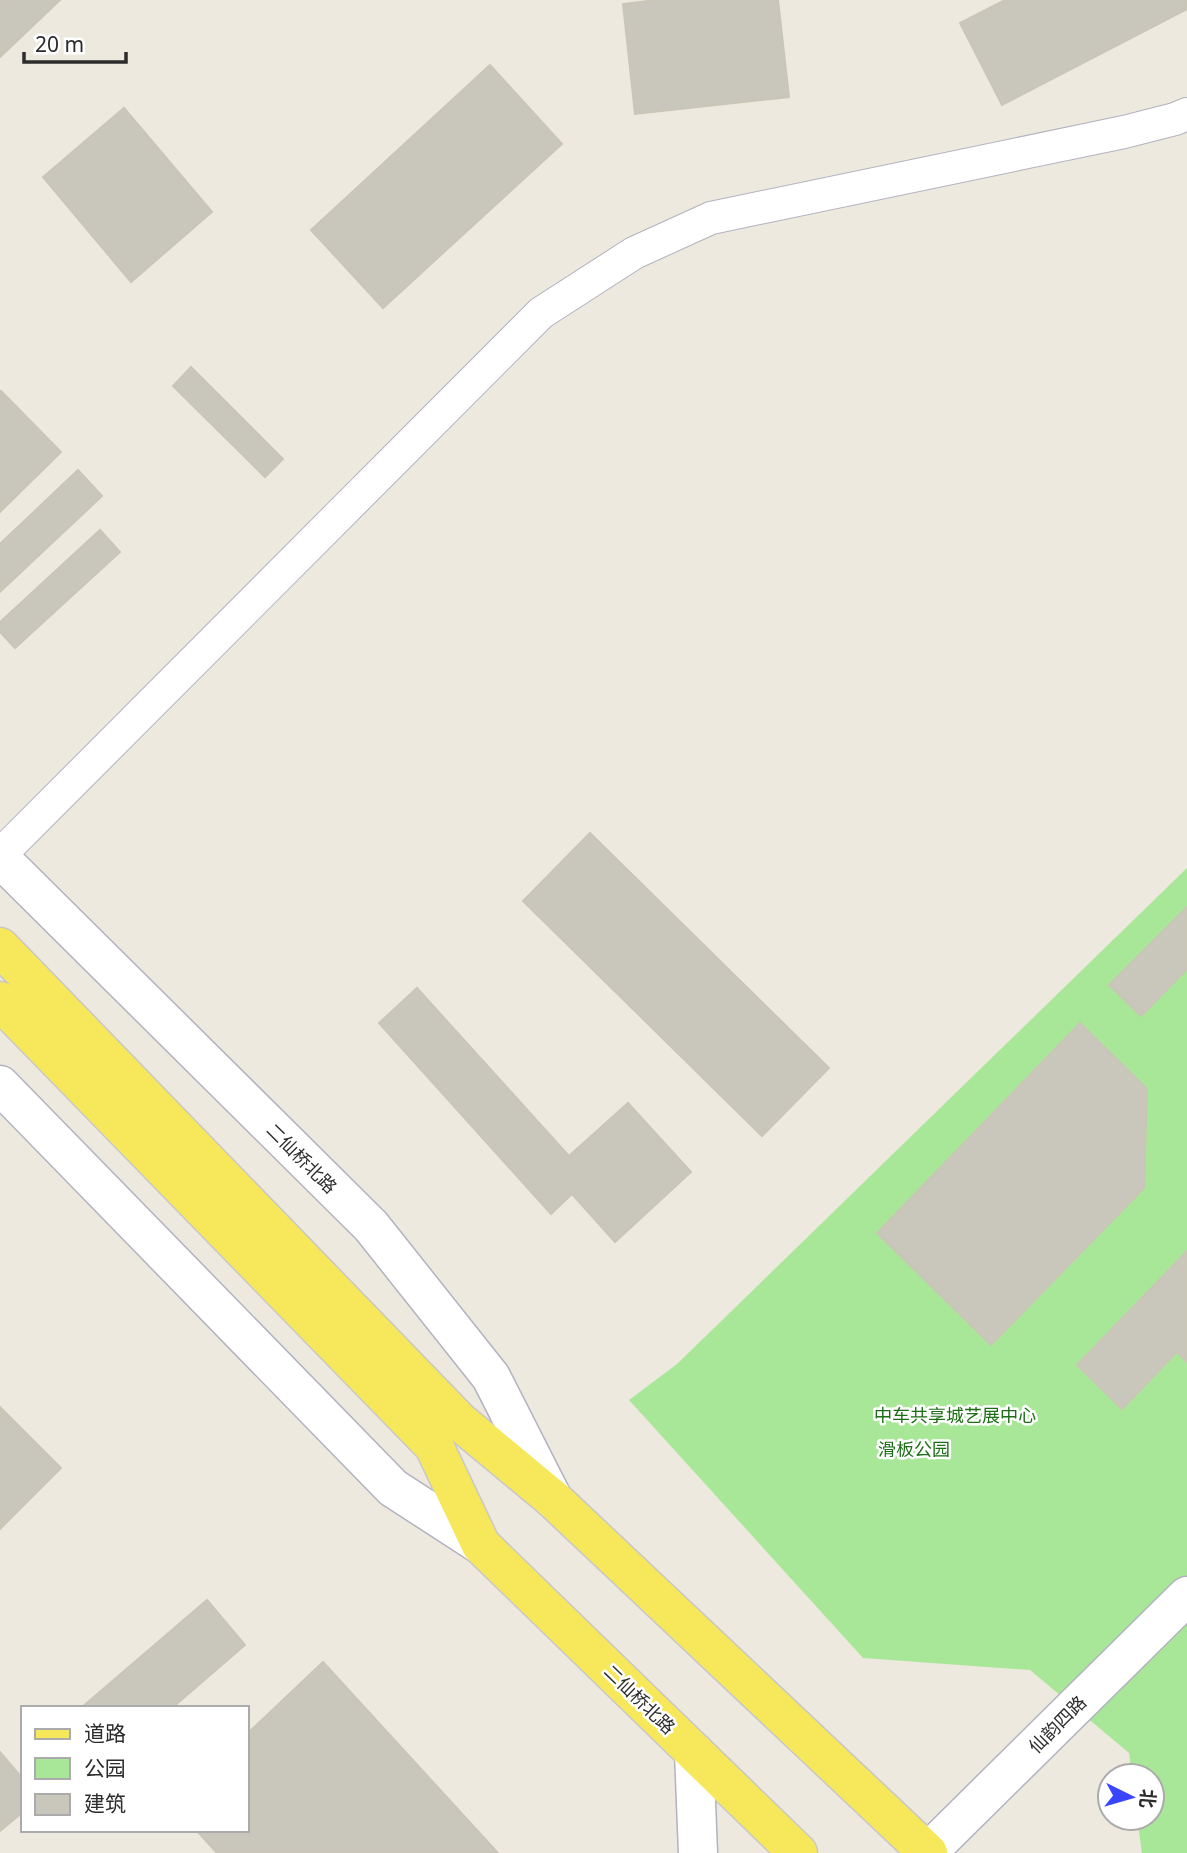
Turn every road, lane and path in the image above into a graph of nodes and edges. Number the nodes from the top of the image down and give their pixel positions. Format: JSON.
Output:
{"nodes":[{"id":1,"x":1187,"y":114,"type":"edge"},
{"id":2,"x":0,"y":857,"type":"edge"},
{"id":3,"x":0,"y":947,"type":"edge"},
{"id":4,"x":0,"y":1001,"type":"edge"},
{"id":5,"x":0,"y":1085,"type":"edge"},
{"id":6,"x":553,"y":1499,"type":"junction"},
{"id":7,"x":481,"y":1545,"type":"junction"},
{"id":8,"x":1187,"y":1596,"type":"edge"},
{"id":9,"x":694,"y":1752,"type":"junction"},
{"id":10,"x":698,"y":1853,"type":"edge"},
{"id":11,"x":799,"y":1853,"type":"edge"},
{"id":12,"x":928,"y":1853,"type":"edge"}],
"edges":[{"from":1,"to":2,"type":"street"},
{"from":2,"to":6,"type":"main road","name":"二仙桥北路"},
{"from":3,"to":6,"type":"main road"},
{"from":4,"to":7,"type":"main road","name":"二仙桥北路"},
{"from":5,"to":7,"type":"main road","name":"二仙桥北路"},
{"from":6,"to":12,"type":"main road"},
{"from":7,"to":9,"type":"main road","name":"二仙桥北路"},
{"from":8,"to":12,"type":"main road","name":"仙韵四路"},
{"from":9,"to":10,"type":"main road"},
{"from":9,"to":11,"type":"main road","name":"二仙桥北路"}]}
